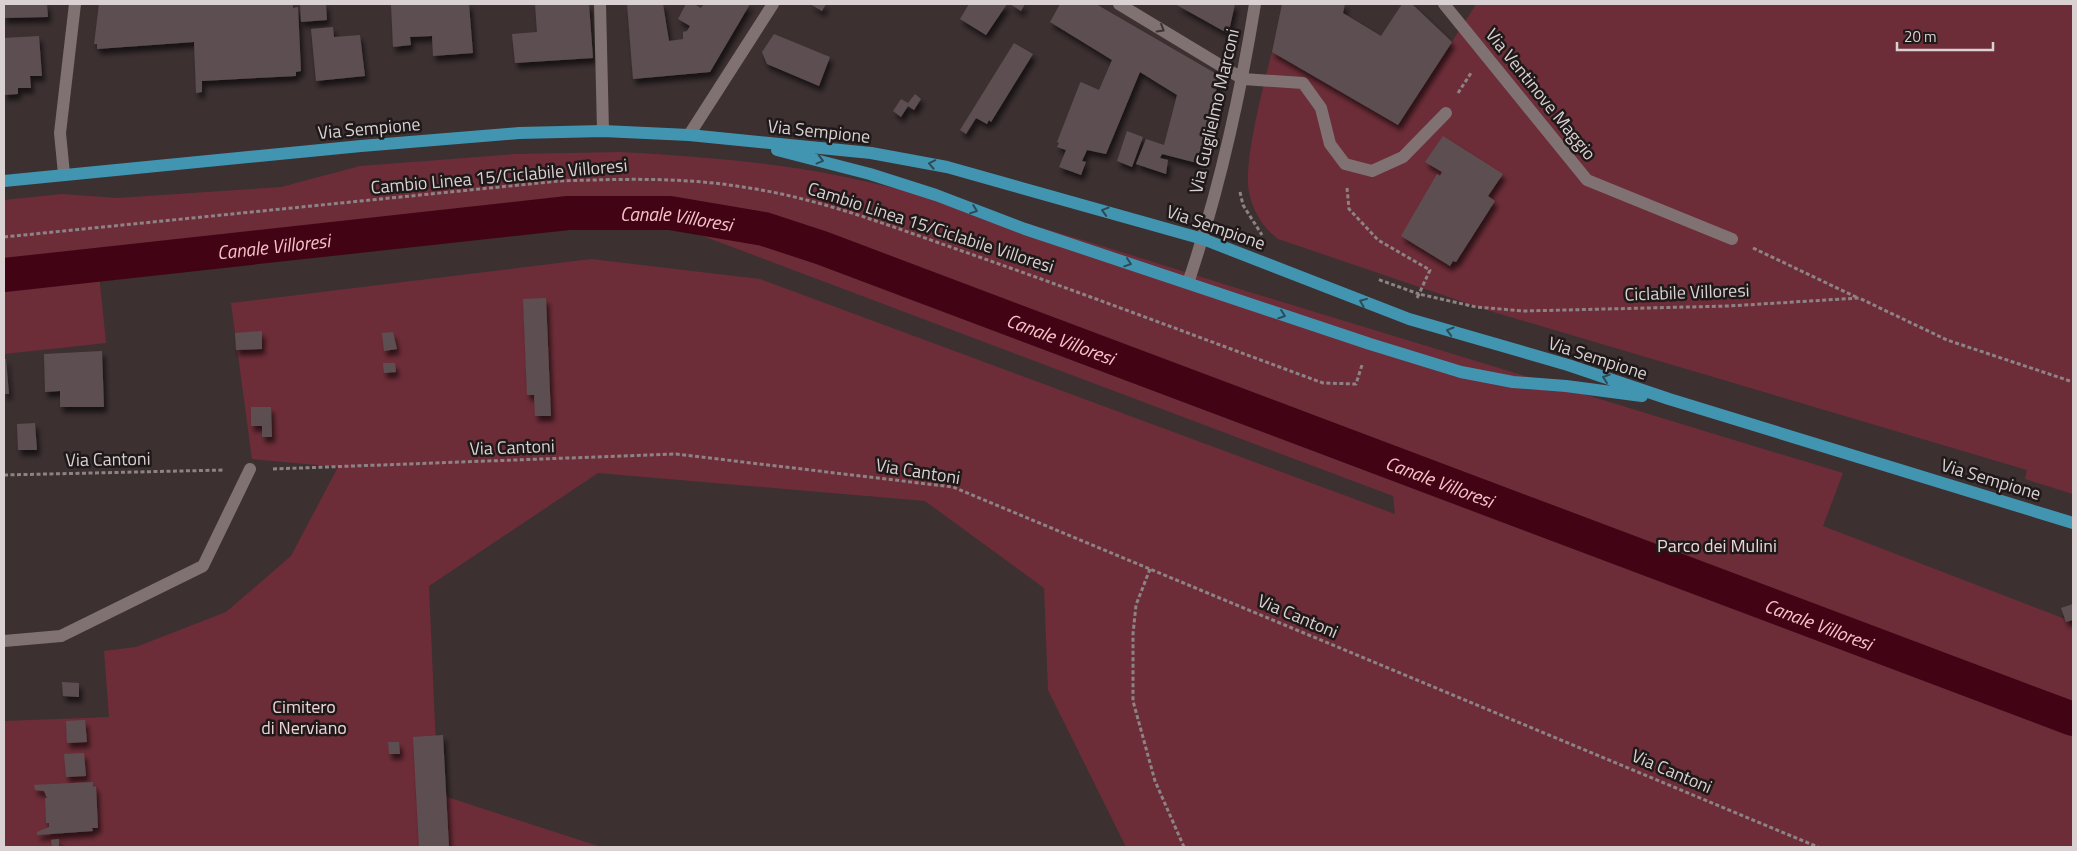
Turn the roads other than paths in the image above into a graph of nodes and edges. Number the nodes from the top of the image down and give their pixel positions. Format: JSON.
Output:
{"nodes":[{"id":1,"x":75,"y":4,"type":"edge"},
{"id":2,"x":600,"y":4,"type":"edge"},
{"id":3,"x":773,"y":4,"type":"edge"},
{"id":4,"x":1120,"y":4,"type":"edge"},
{"id":5,"x":1255,"y":4,"type":"edge"},
{"id":6,"x":1444,"y":4,"type":"edge"},
{"id":7,"x":1243,"y":79,"type":"junction"},
{"id":8,"x":1446,"y":113,"type":"road end"},
{"id":9,"x":603,"y":132,"type":"junction"},
{"id":10,"x":689,"y":136,"type":"junction"},
{"id":11,"x":738,"y":141,"type":"junction"},
{"id":12,"x":64,"y":174,"type":"junction"},
{"id":13,"x":4,"y":180,"type":"edge"},
{"id":14,"x":1203,"y":238,"type":"junction"},
{"id":15,"x":1732,"y":238,"type":"road end"},
{"id":16,"x":1188,"y":283,"type":"junction"},
{"id":17,"x":1669,"y":399,"type":"junction"},
{"id":18,"x":250,"y":469,"type":"road end"},
{"id":19,"x":2073,"y":522,"type":"edge"},
{"id":20,"x":4,"y":641,"type":"edge"}],
"edges":[{"from":1,"to":12,"type":"street"},
{"from":2,"to":9,"type":"street"},
{"from":3,"to":10,"type":"street"},
{"from":4,"to":7,"type":"street","one_way":true},
{"from":5,"to":7,"type":"street","name":"Via Guglielmo Marconi"},
{"from":6,"to":15,"type":"street","name":"Via Ventinove Maggio"},
{"from":7,"to":8,"type":"street"},
{"from":7,"to":14,"type":"street","name":"Via Guglielmo Marconi"},
{"from":9,"to":10,"type":"main road","name":"Via Sempione"},
{"from":9,"to":12,"type":"main road","name":"Via Sempione"},
{"from":10,"to":11,"type":"main road","name":"Via Sempione"},
{"from":14,"to":11,"type":"main road","name":"Via Sempione","one_way":true},
{"from":11,"to":16,"type":"main road","name":"Via Sempione","one_way":true},
{"from":12,"to":13,"type":"main road","name":"Via Sempione"},
{"from":14,"to":16,"type":"street","name":"Via Guglielmo Marconi"},
{"from":17,"to":14,"type":"main road","name":"Via Sempione","one_way":true},
{"from":16,"to":17,"type":"main road","name":"Via Sempione","one_way":true},
{"from":17,"to":19,"type":"main road","name":"Via Sempione"},
{"from":18,"to":20,"type":"street"}]}
